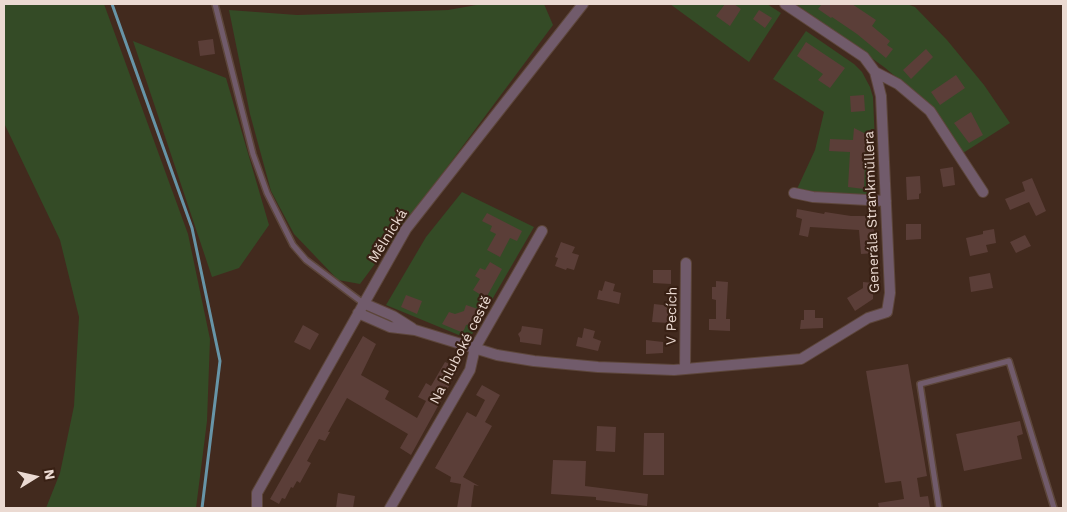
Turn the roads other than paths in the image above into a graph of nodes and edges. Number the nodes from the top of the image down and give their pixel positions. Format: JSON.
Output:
{"nodes":[{"id":1,"x":215,"y":4,"type":"edge"},
{"id":2,"x":583,"y":4,"type":"edge"},
{"id":3,"x":785,"y":4,"type":"edge"},
{"id":4,"x":875,"y":72,"type":"junction"},
{"id":5,"x":983,"y":192,"type":"dead end"},
{"id":6,"x":794,"y":193,"type":"dead end"},
{"id":7,"x":886,"y":201,"type":"junction"},
{"id":8,"x":542,"y":231,"type":"dead end"},
{"id":9,"x":686,"y":263,"type":"dead end"},
{"id":10,"x":363,"y":303,"type":"junction"},
{"id":11,"x":358,"y":313,"type":"junction"},
{"id":12,"x":415,"y":330,"type":"junction"},
{"id":13,"x":476,"y":348,"type":"junction"},
{"id":14,"x":684,"y":369,"type":"junction"},
{"id":15,"x":257,"y":508,"type":"edge"},
{"id":16,"x":390,"y":508,"type":"edge"},
{"id":17,"x":939,"y":508,"type":"edge"},
{"id":18,"x":1054,"y":508,"type":"edge"}],
"edges":[{"from":1,"to":10,"type":"lane"},
{"from":2,"to":10,"type":"street","name":"Mělnická"},
{"from":3,"to":4,"type":"street","name":"Generála Strankmüllera"},
{"from":4,"to":5,"type":"street","name":"Generála Strankmüllera"},
{"from":4,"to":7,"type":"street","name":"Generála Strankmüllera"},
{"from":6,"to":7,"type":"street"},
{"from":7,"to":14,"type":"street","name":"Generála Strankmüllera"},
{"from":8,"to":13,"type":"street","name":"Na hluboké cestě"},
{"from":9,"to":14,"type":"street","name":"V Pecích"},
{"from":10,"to":11,"type":"street","name":"Mělnická"},
{"from":10,"to":12,"type":"street","name":"Generála Strankmüllera"},
{"from":11,"to":12,"type":"street","name":"Generála Strankmüllera"},
{"from":11,"to":15,"type":"street","name":"Mělnická"},
{"from":12,"to":13,"type":"street","name":"Generála Strankmüllera"},
{"from":13,"to":14,"type":"street","name":"Generála Strankmüllera"},
{"from":13,"to":16,"type":"street","name":"Na hluboké cestě"},
{"from":17,"to":18,"type":"lane"}]}
